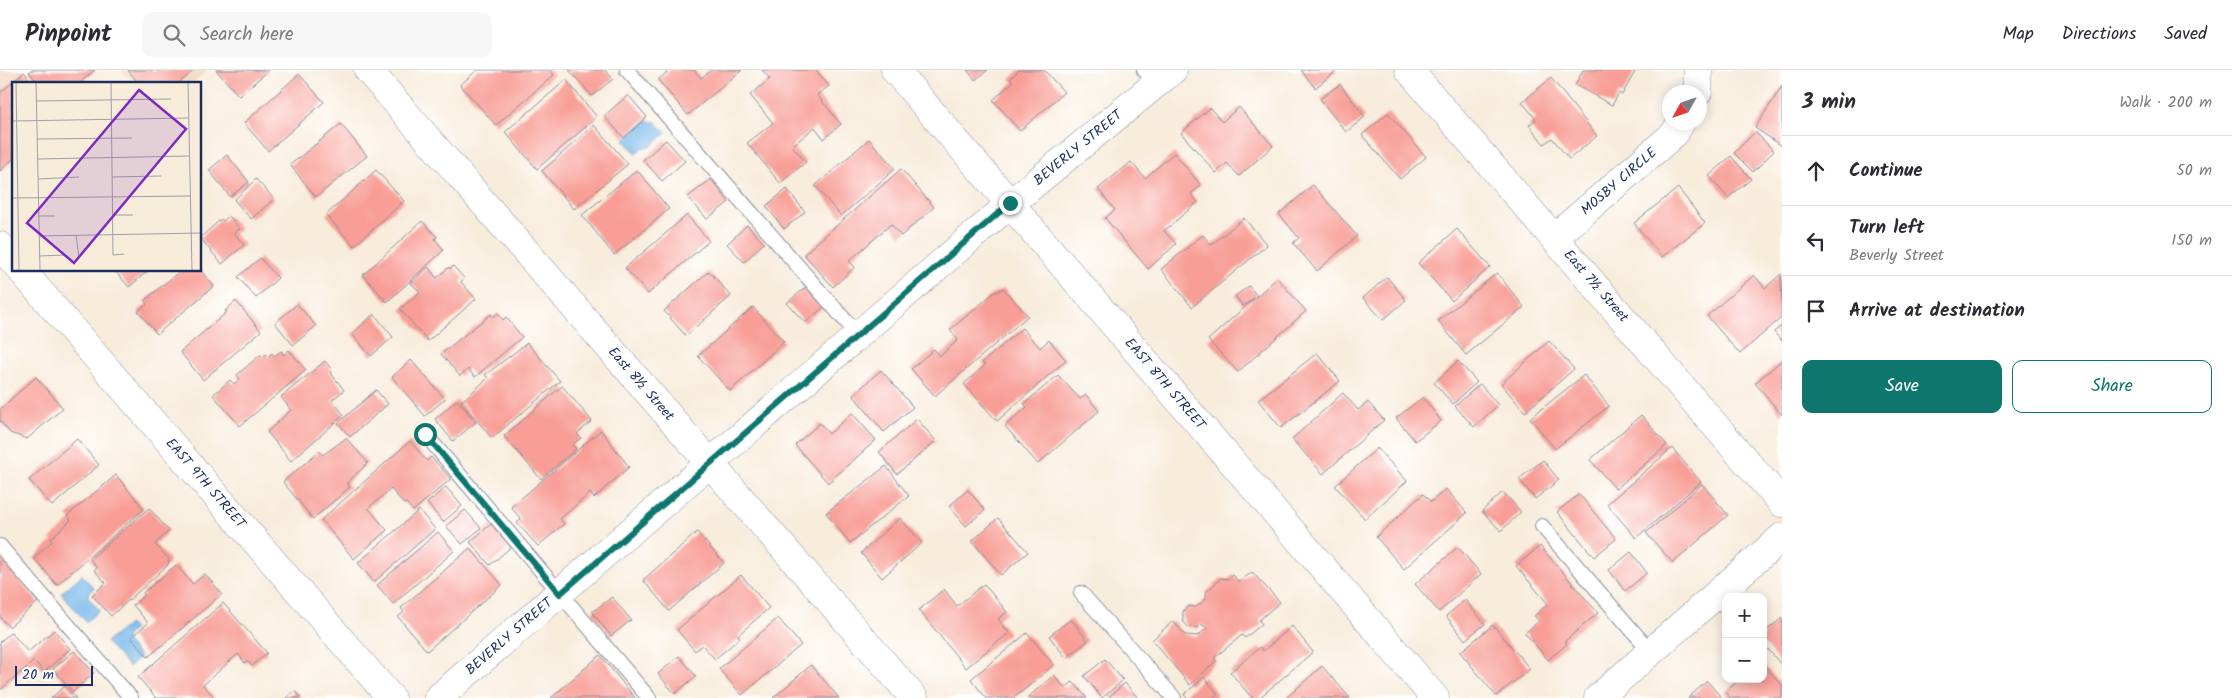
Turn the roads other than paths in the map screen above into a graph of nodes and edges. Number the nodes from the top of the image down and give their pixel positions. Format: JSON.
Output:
{"nodes":[{"id":1,"x":368,"y":70,"type":"edge"},
{"id":2,"x":627,"y":70,"type":"edge"},
{"id":3,"x":895,"y":70,"type":"edge"},
{"id":4,"x":1409,"y":70,"type":"edge"},
{"id":5,"x":1698,"y":70,"type":"edge"},
{"id":6,"x":1158,"y":75,"type":"edge"},
{"id":7,"x":1698,"y":85,"type":"edge"},
{"id":8,"x":1677,"y":130,"type":"edge"},
{"id":9,"x":1010,"y":203,"type":"junction"},
{"id":10,"x":1554,"y":238,"type":"junction"},
{"id":11,"x":0,"y":246,"type":"edge"},
{"id":12,"x":12,"y":260,"type":"edge"},
{"id":13,"x":22,"y":271,"type":"edge"},
{"id":14,"x":858,"y":334,"type":"junction"},
{"id":15,"x":425,"y":434,"type":"dead end"},
{"id":16,"x":709,"y":464,"type":"junction"},
{"id":17,"x":1782,"y":503,"type":"edge"},
{"id":18,"x":1542,"y":526,"type":"dead end"},
{"id":19,"x":1782,"y":536,"type":"edge"},
{"id":20,"x":0,"y":546,"type":"edge"},
{"id":21,"x":1081,"y":593,"type":"dead end"},
{"id":22,"x":560,"y":594,"type":"junction"},
{"id":23,"x":1651,"y":652,"type":"junction"},
{"id":24,"x":130,"y":698,"type":"edge"},
{"id":25,"x":391,"y":698,"type":"edge"},
{"id":26,"x":438,"y":698,"type":"edge"},
{"id":27,"x":649,"y":698,"type":"edge"},
{"id":28,"x":914,"y":698,"type":"edge"},
{"id":29,"x":1174,"y":698,"type":"edge"},
{"id":30,"x":1435,"y":698,"type":"edge"},
{"id":31,"x":1598,"y":698,"type":"edge"}],
"edges":[{"from":1,"to":16,"type":"street","name":"East 8½ Street"},
{"from":2,"to":14,"type":"lane"},
{"from":3,"to":9,"type":"street","name":"EAST 8TH STREET"},
{"from":4,"to":10,"type":"street","name":"East 7½ Street"},
{"from":5,"to":7,"type":"street"},
{"from":6,"to":9,"type":"street","name":"BEVERLY STREET"},
{"from":8,"to":10,"type":"street","name":"MOSBY CIRCLE"},
{"from":9,"to":14,"type":"street","name":"BEVERLY STREET"},
{"from":9,"to":30,"type":"street","name":"EAST 8TH STREET"},
{"from":10,"to":17,"type":"street","name":"East 7½ Street"},
{"from":11,"to":12,"type":"street"},
{"from":13,"to":25,"type":"street","name":"EAST 9TH STREET"},
{"from":14,"to":16,"type":"street","name":"BEVERLY STREET"},
{"from":15,"to":22,"type":"lane"},
{"from":16,"to":22,"type":"street","name":"BEVERLY STREET"},
{"from":16,"to":28,"type":"street","name":"East 8½ Street"},
{"from":18,"to":23,"type":"lane"},
{"from":19,"to":23,"type":"street"},
{"from":20,"to":24,"type":"lane"},
{"from":21,"to":29,"type":"lane"},
{"from":22,"to":26,"type":"street","name":"BEVERLY STREET"},
{"from":22,"to":27,"type":"lane"},
{"from":23,"to":31,"type":"street"}]}
